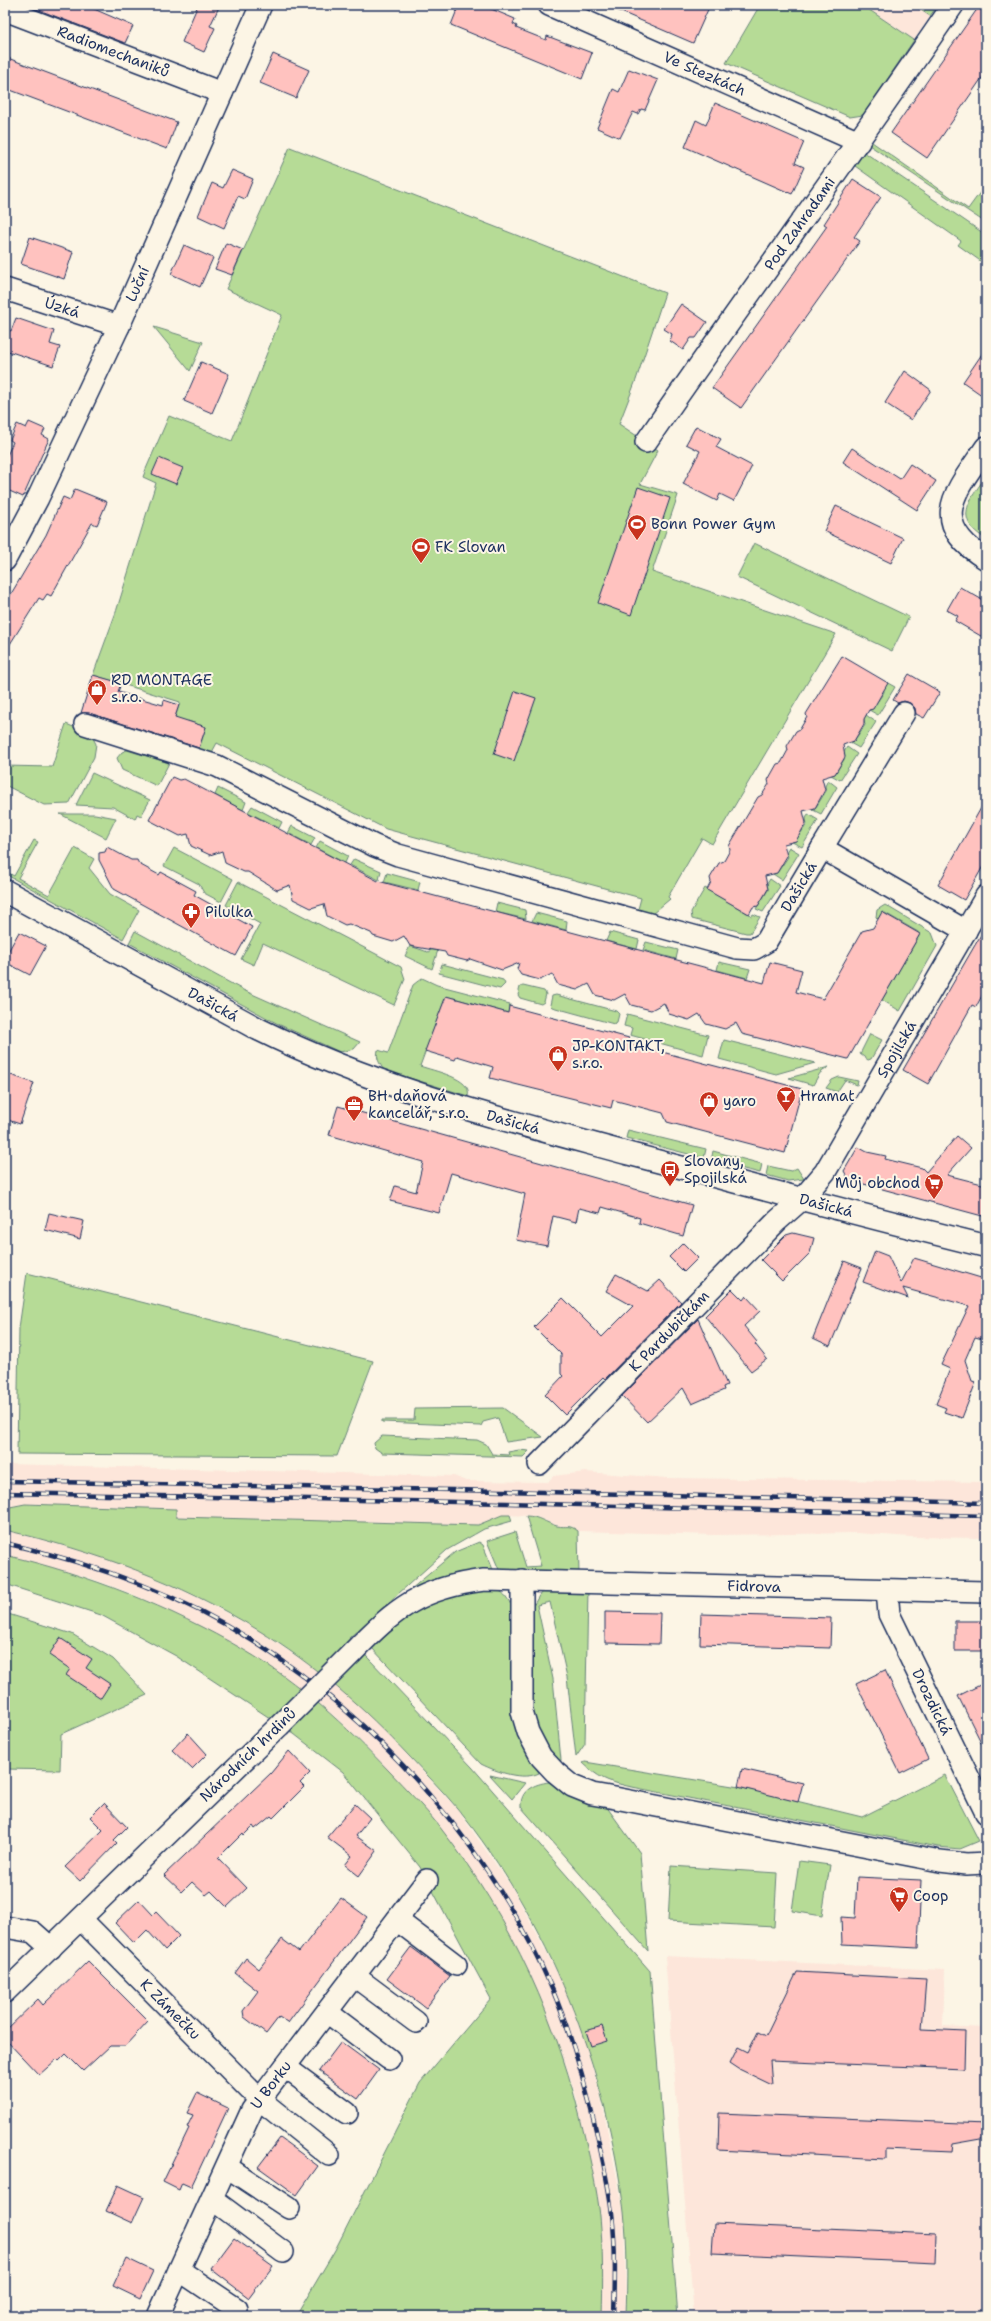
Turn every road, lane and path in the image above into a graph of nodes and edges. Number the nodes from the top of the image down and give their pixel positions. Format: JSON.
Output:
{"nodes":[{"id":1,"x":261,"y":5,"type":"edge"},
{"id":2,"x":549,"y":5,"type":"edge"},
{"id":3,"x":953,"y":5,"type":"edge"},
{"id":4,"x":5,"y":10,"type":"edge"},
{"id":5,"x":222,"y":93,"type":"junction"},
{"id":6,"x":859,"y":142,"type":"junction"},
{"id":7,"x":5,"y":288,"type":"edge"},
{"id":8,"x":120,"y":326,"type":"junction"},
{"id":9,"x":646,"y":442,"type":"dead end"},
{"id":10,"x":986,"y":447,"type":"edge"},
{"id":11,"x":986,"y":559,"type":"edge"},
{"id":12,"x":5,"y":560,"type":"edge"},
{"id":13,"x":904,"y":713,"type":"dead end"},
{"id":14,"x":85,"y":724,"type":"dead end"},
{"id":15,"x":822,"y":848,"type":"junction"},
{"id":16,"x":5,"y":891,"type":"edge"},
{"id":17,"x":986,"y":896,"type":"edge"},
{"id":18,"x":966,"y":931,"type":"junction"},
{"id":19,"x":802,"y":1199,"type":"junction"},
{"id":20,"x":986,"y":1246,"type":"edge"},
{"id":21,"x":539,"y":1464,"type":"dead end"},
{"id":22,"x":522,"y":1580,"type":"junction"},
{"id":23,"x":887,"y":1590,"type":"junction"},
{"id":24,"x":986,"y":1592,"type":"edge"},
{"id":25,"x":986,"y":1812,"type":"edge"},
{"id":26,"x":986,"y":1863,"type":"edge"},
{"id":27,"x":427,"y":1880,"type":"dead end"},
{"id":28,"x":81,"y":1919,"type":"junction"},
{"id":29,"x":397,"y":1920,"type":"junction"},
{"id":30,"x":5,"y":1928,"type":"edge"},
{"id":31,"x":51,"y":1948,"type":"junction"},
{"id":32,"x":456,"y":1965,"type":"dead end"},
{"id":33,"x":353,"y":1976,"type":"junction"},
{"id":34,"x":5,"y":1992,"type":"edge"},
{"id":35,"x":326,"y":2012,"type":"junction"},
{"id":36,"x":416,"y":2022,"type":"dead end"},
{"id":37,"x":389,"y":2059,"type":"dead end"},
{"id":38,"x":285,"y":2067,"type":"junction"},
{"id":39,"x":259,"y":2099,"type":"junction"},
{"id":40,"x":347,"y":2113,"type":"dead end"},
{"id":41,"x":329,"y":2155,"type":"dead end"},
{"id":42,"x":227,"y":2166,"type":"junction"},
{"id":43,"x":212,"y":2199,"type":"junction"},
{"id":44,"x":289,"y":2208,"type":"dead end"},
{"id":45,"x":283,"y":2252,"type":"dead end"},
{"id":46,"x":179,"y":2270,"type":"junction"},
{"id":47,"x":237,"y":2309,"type":"dead end"},
{"id":48,"x":162,"y":2315,"type":"edge"}],
"edges":[{"from":1,"to":5,"type":"street","name":"Luční"},
{"from":2,"to":6,"type":"street","name":"Ve Stezkách"},
{"from":3,"to":6,"type":"street","name":"Pod Zahradami"},
{"from":4,"to":5,"type":"street","name":"Radiomechaniků"},
{"from":5,"to":8,"type":"street","name":"Luční"},
{"from":6,"to":9,"type":"street","name":"Pod Zahradami"},
{"from":7,"to":8,"type":"street","name":"Úzká"},
{"from":8,"to":12,"type":"street","name":"Luční"},
{"from":10,"to":11,"type":"street"},
{"from":13,"to":15,"type":"street"},
{"from":14,"to":15,"type":"street","name":"Dašická"},
{"from":15,"to":18,"type":"street","name":"Dašická"},
{"from":16,"to":19,"type":"main road","name":"Dašická"},
{"from":17,"to":18,"type":"street","name":"Spojilská"},
{"from":18,"to":19,"type":"street","name":"Spojilská"},
{"from":19,"to":20,"type":"main road","name":"Dašická"},
{"from":19,"to":21,"type":"street","name":"K Pardubičkám"},
{"from":22,"to":23,"type":"street","name":"Fidrova"},
{"from":22,"to":26,"type":"street"},
{"from":22,"to":28,"type":"street","name":"Národních hrdinů","bridge":true},
{"from":23,"to":24,"type":"street","name":"Fidrova"},
{"from":23,"to":25,"type":"street","name":"Drozdická"},
{"from":27,"to":29,"type":"street","name":"U Borku"},
{"from":28,"to":31,"type":"street","name":"Národních hrdinů"},
{"from":28,"to":39,"type":"street","name":"K Zámečku"},
{"from":29,"to":32,"type":"street"},
{"from":29,"to":33,"type":"street","name":"U Borku"},
{"from":30,"to":31,"type":"street"},
{"from":31,"to":34,"type":"street","name":"Národních hrdinů"},
{"from":33,"to":35,"type":"street","name":"U Borku"},
{"from":33,"to":36,"type":"street"},
{"from":35,"to":37,"type":"street"},
{"from":35,"to":38,"type":"street","name":"U Borku"},
{"from":38,"to":39,"type":"street","name":"U Borku"},
{"from":38,"to":40,"type":"street"},
{"from":39,"to":41,"type":"street","name":"K Zámečku"},
{"from":39,"to":42,"type":"street","name":"U Borku"},
{"from":42,"to":43,"type":"street","name":"U Borku"},
{"from":42,"to":44,"type":"street"},
{"from":43,"to":45,"type":"street"},
{"from":43,"to":46,"type":"street","name":"U Borku"},
{"from":46,"to":47,"type":"street"},
{"from":46,"to":48,"type":"street","name":"U Borku"}]}
